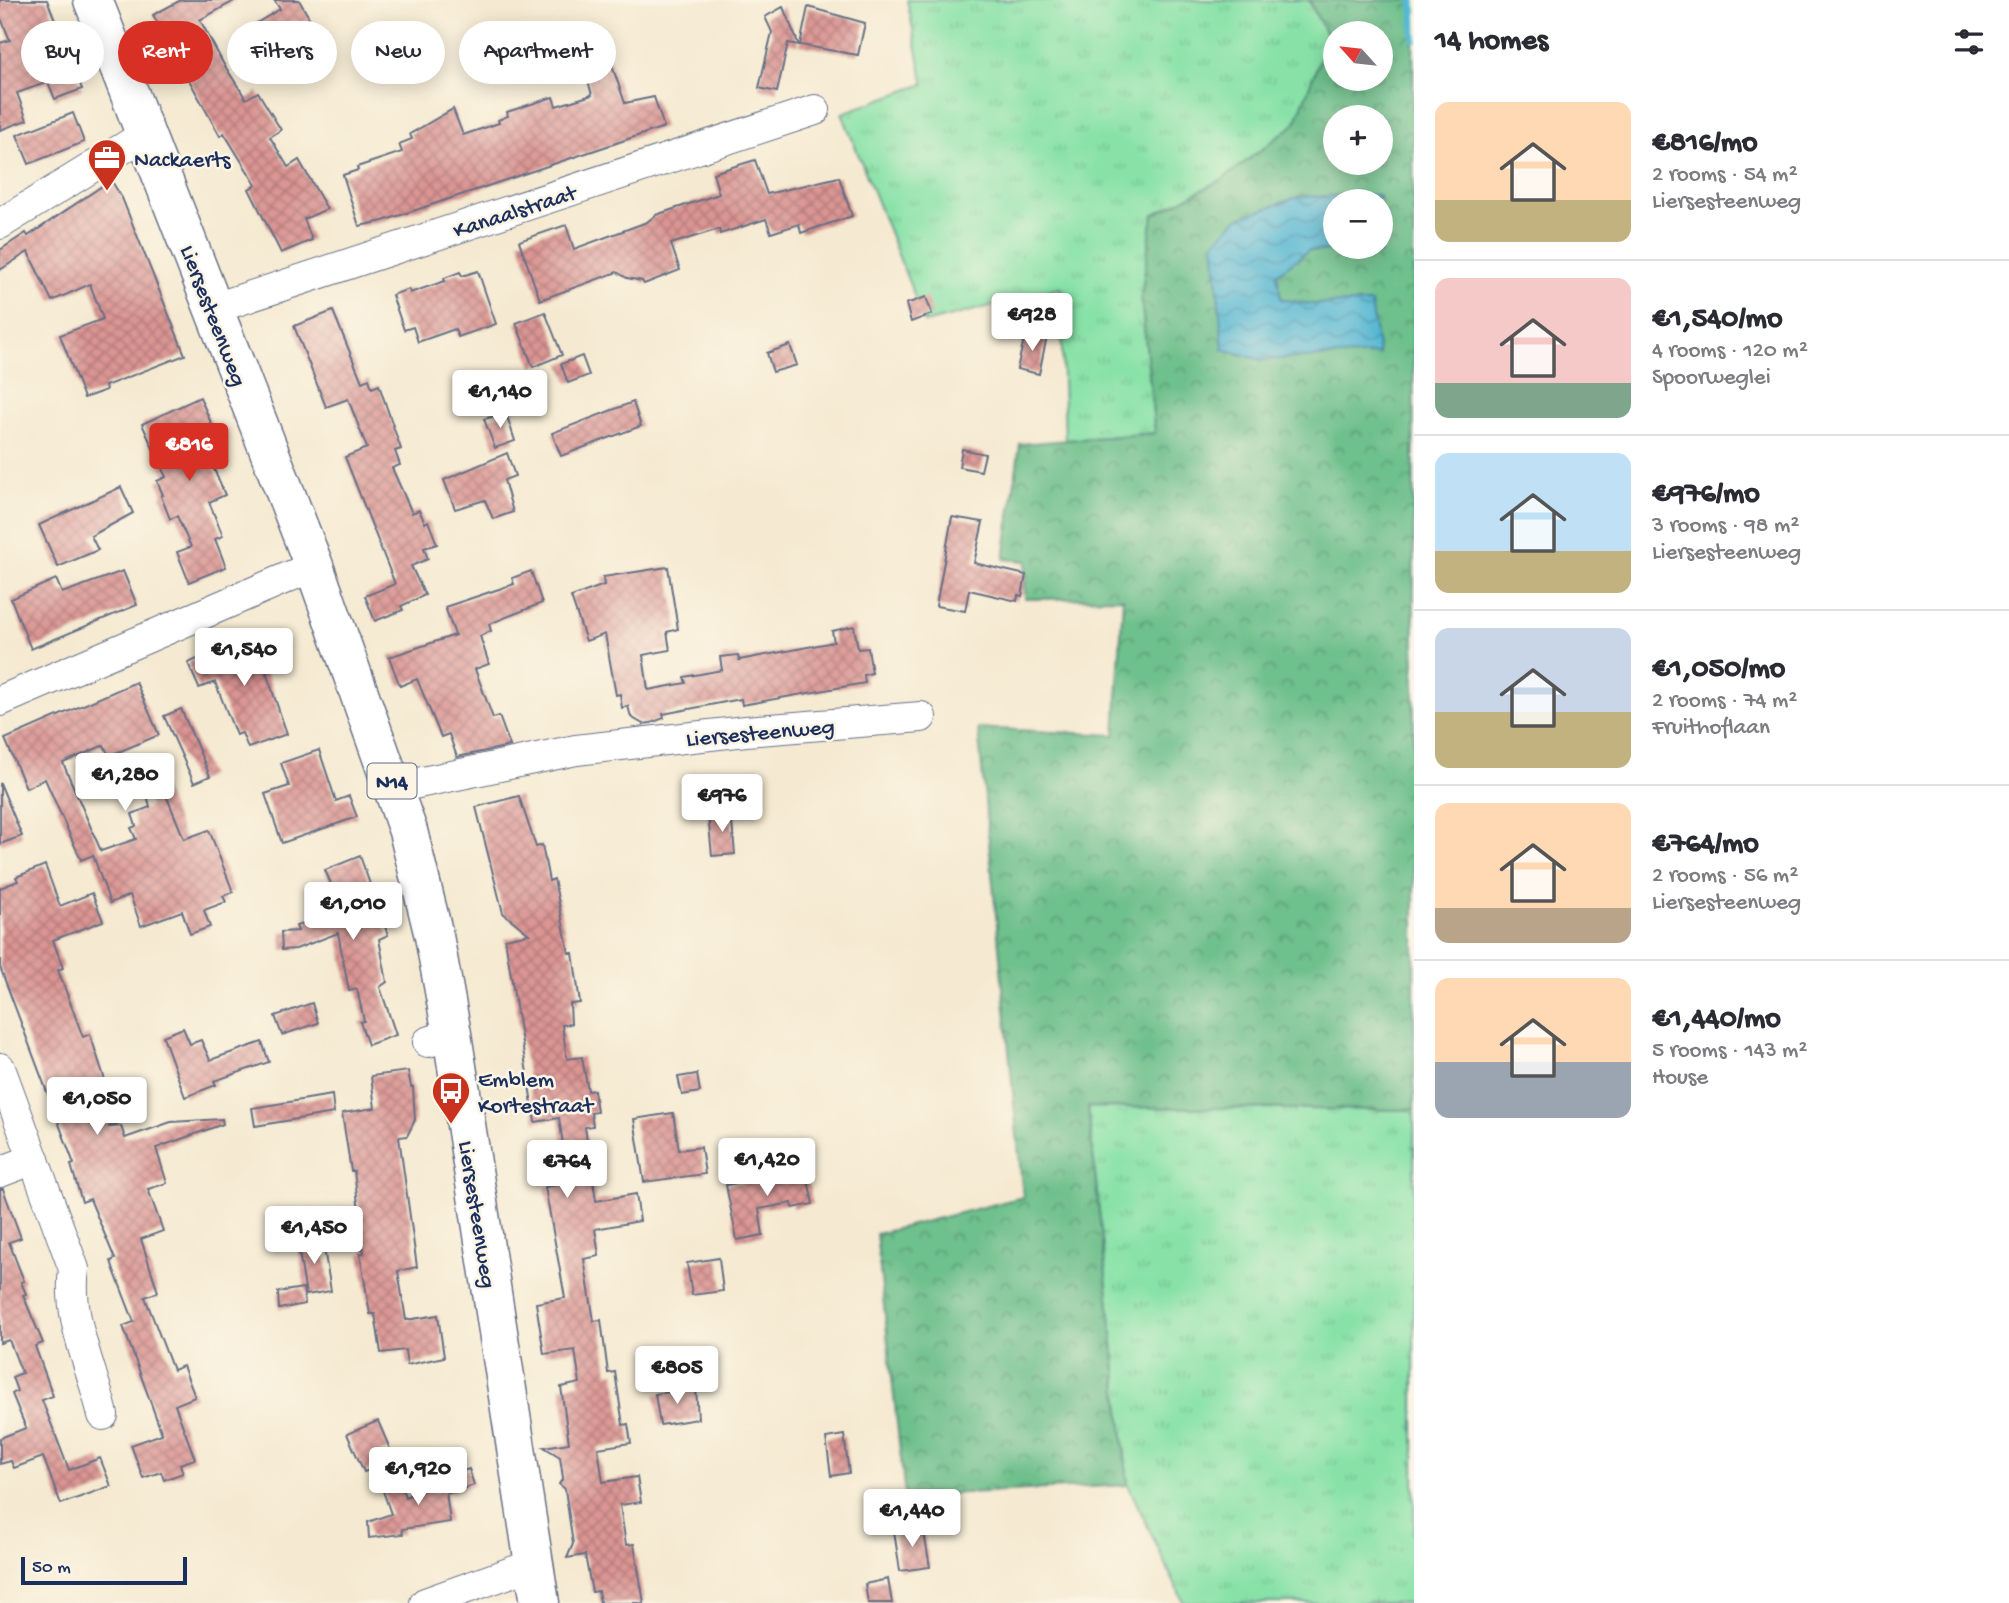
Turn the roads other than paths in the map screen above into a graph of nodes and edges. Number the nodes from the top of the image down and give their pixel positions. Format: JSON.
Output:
{"nodes":[{"id":1,"x":93,"y":0,"type":"edge"},
{"id":2,"x":815,"y":110,"type":"dead end"},
{"id":3,"x":146,"y":134,"type":"junction"},
{"id":4,"x":0,"y":224,"type":"edge"},
{"id":5,"x":212,"y":309,"type":"junction"},
{"id":6,"x":314,"y":566,"type":"junction"},
{"id":7,"x":0,"y":701,"type":"edge"},
{"id":8,"x":921,"y":717,"type":"dead end"},
{"id":9,"x":394,"y":788,"type":"junction"},
{"id":10,"x":0,"y":1068,"type":"edge"},
{"id":11,"x":34,"y":1159,"type":"junction"},
{"id":12,"x":0,"y":1172,"type":"edge"},
{"id":13,"x":103,"y":1415,"type":"dead end"},
{"id":14,"x":534,"y":1564,"type":"junction"},
{"id":15,"x":425,"y":1603,"type":"edge"},
{"id":16,"x":540,"y":1603,"type":"edge"}],
"edges":[{"from":1,"to":3,"type":"main road","name":"Liersesteenweg","number":"N14"},
{"from":2,"to":5,"type":"street","name":"Kanaalstraat"},
{"from":3,"to":4,"type":"street"},
{"from":3,"to":5,"type":"main road","name":"Liersesteenweg","number":"N14"},
{"from":5,"to":6,"type":"main road","name":"Liersesteenweg","number":"N14"},
{"from":6,"to":7,"type":"street"},
{"from":6,"to":9,"type":"main road","name":"Liersesteenweg","number":"N14"},
{"from":8,"to":9,"type":"street","name":"Liersesteenweg"},
{"from":9,"to":14,"type":"main road","name":"Liersesteenweg","number":"N14"},
{"from":10,"to":11,"type":"street"},
{"from":11,"to":12,"type":"street"},
{"from":11,"to":13,"type":"street"},
{"from":14,"to":15,"type":"street"},
{"from":14,"to":16,"type":"main road","name":"Liersesteenweg","number":"N14"}]}
